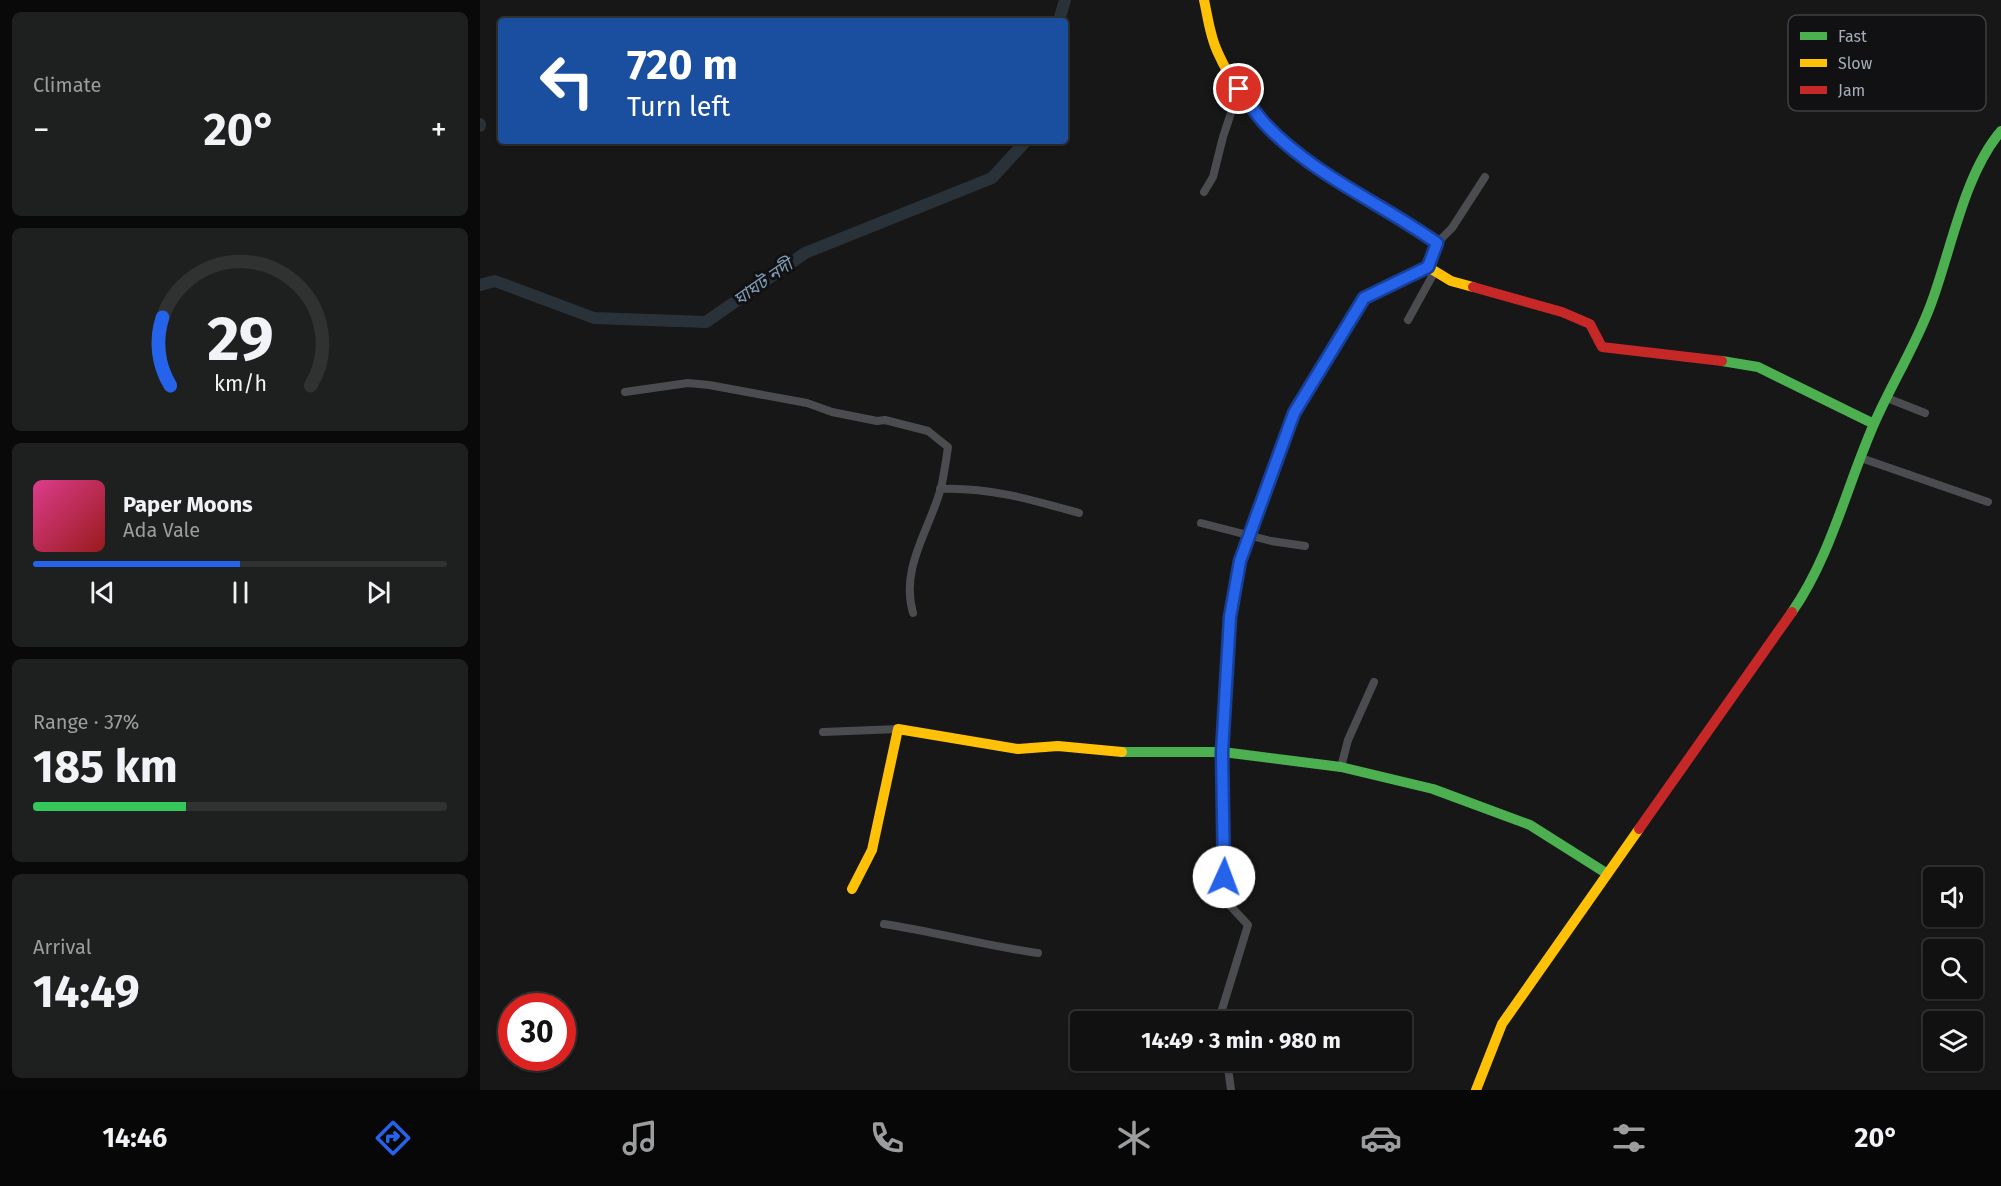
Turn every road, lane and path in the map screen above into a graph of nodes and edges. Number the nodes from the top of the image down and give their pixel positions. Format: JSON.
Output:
{"nodes":[{"id":1,"x":1204,"y":0,"type":"edge"},
{"id":2,"x":1239,"y":89,"type":"junction"},
{"id":3,"x":2001,"y":131,"type":"edge"},
{"id":4,"x":1485,"y":177,"type":"dead end"},
{"id":5,"x":1204,"y":192,"type":"dead end"},
{"id":6,"x":1437,"y":243,"type":"junction"},
{"id":7,"x":1431,"y":269,"type":"junction"},
{"id":8,"x":1407,"y":320,"type":"dead end"},
{"id":9,"x":625,"y":392,"type":"dead end"},
{"id":10,"x":1887,"y":398,"type":"junction"},
{"id":11,"x":1925,"y":413,"type":"dead end"},
{"id":12,"x":1874,"y":424,"type":"junction"},
{"id":13,"x":1861,"y":458,"type":"junction"},
{"id":14,"x":940,"y":489,"type":"junction"},
{"id":15,"x":1988,"y":502,"type":"dead end"},
{"id":16,"x":1079,"y":513,"type":"dead end"},
{"id":17,"x":1201,"y":523,"type":"dead end"},
{"id":18,"x":1249,"y":535,"type":"junction"},
{"id":19,"x":1305,"y":546,"type":"dead end"},
{"id":20,"x":913,"y":613,"type":"dead end"},
{"id":21,"x":1374,"y":682,"type":"dead end"},
{"id":22,"x":898,"y":729,"type":"junction"},
{"id":23,"x":823,"y":732,"type":"dead end"},
{"id":24,"x":1222,"y":752,"type":"junction"},
{"id":25,"x":1341,"y":767,"type":"junction"},
{"id":26,"x":1606,"y":873,"type":"junction"},
{"id":27,"x":852,"y":889,"type":"dead end"},
{"id":28,"x":884,"y":924,"type":"dead end"},
{"id":29,"x":1038,"y":953,"type":"dead end"},
{"id":30,"x":1222,"y":1011,"type":"edge"},
{"id":31,"x":1228,"y":1071,"type":"edge"},
{"id":32,"x":1231,"y":1090,"type":"edge"},
{"id":33,"x":1476,"y":1090,"type":"edge"}],
"edges":[{"from":1,"to":2,"type":"street"},
{"from":2,"to":5,"type":"street"},
{"from":2,"to":6,"type":"street"},
{"from":3,"to":10,"type":"street"},
{"from":4,"to":6,"type":"street"},
{"from":6,"to":7,"type":"street"},
{"from":7,"to":8,"type":"street"},
{"from":7,"to":12,"type":"street"},
{"from":7,"to":18,"type":"street"},
{"from":9,"to":14,"type":"street"},
{"from":10,"to":11,"type":"street"},
{"from":10,"to":12,"type":"street"},
{"from":12,"to":13,"type":"street"},
{"from":13,"to":15,"type":"street"},
{"from":13,"to":26,"type":"street"},
{"from":14,"to":16,"type":"street"},
{"from":14,"to":20,"type":"street"},
{"from":17,"to":18,"type":"street"},
{"from":18,"to":19,"type":"street"},
{"from":18,"to":24,"type":"street"},
{"from":21,"to":25,"type":"street"},
{"from":22,"to":23,"type":"street"},
{"from":22,"to":24,"type":"street"},
{"from":22,"to":27,"type":"street"},
{"from":24,"to":25,"type":"street"},
{"from":24,"to":30,"type":"street"},
{"from":25,"to":26,"type":"street"},
{"from":26,"to":33,"type":"street"},
{"from":28,"to":29,"type":"street"},
{"from":31,"to":32,"type":"street"}]}
